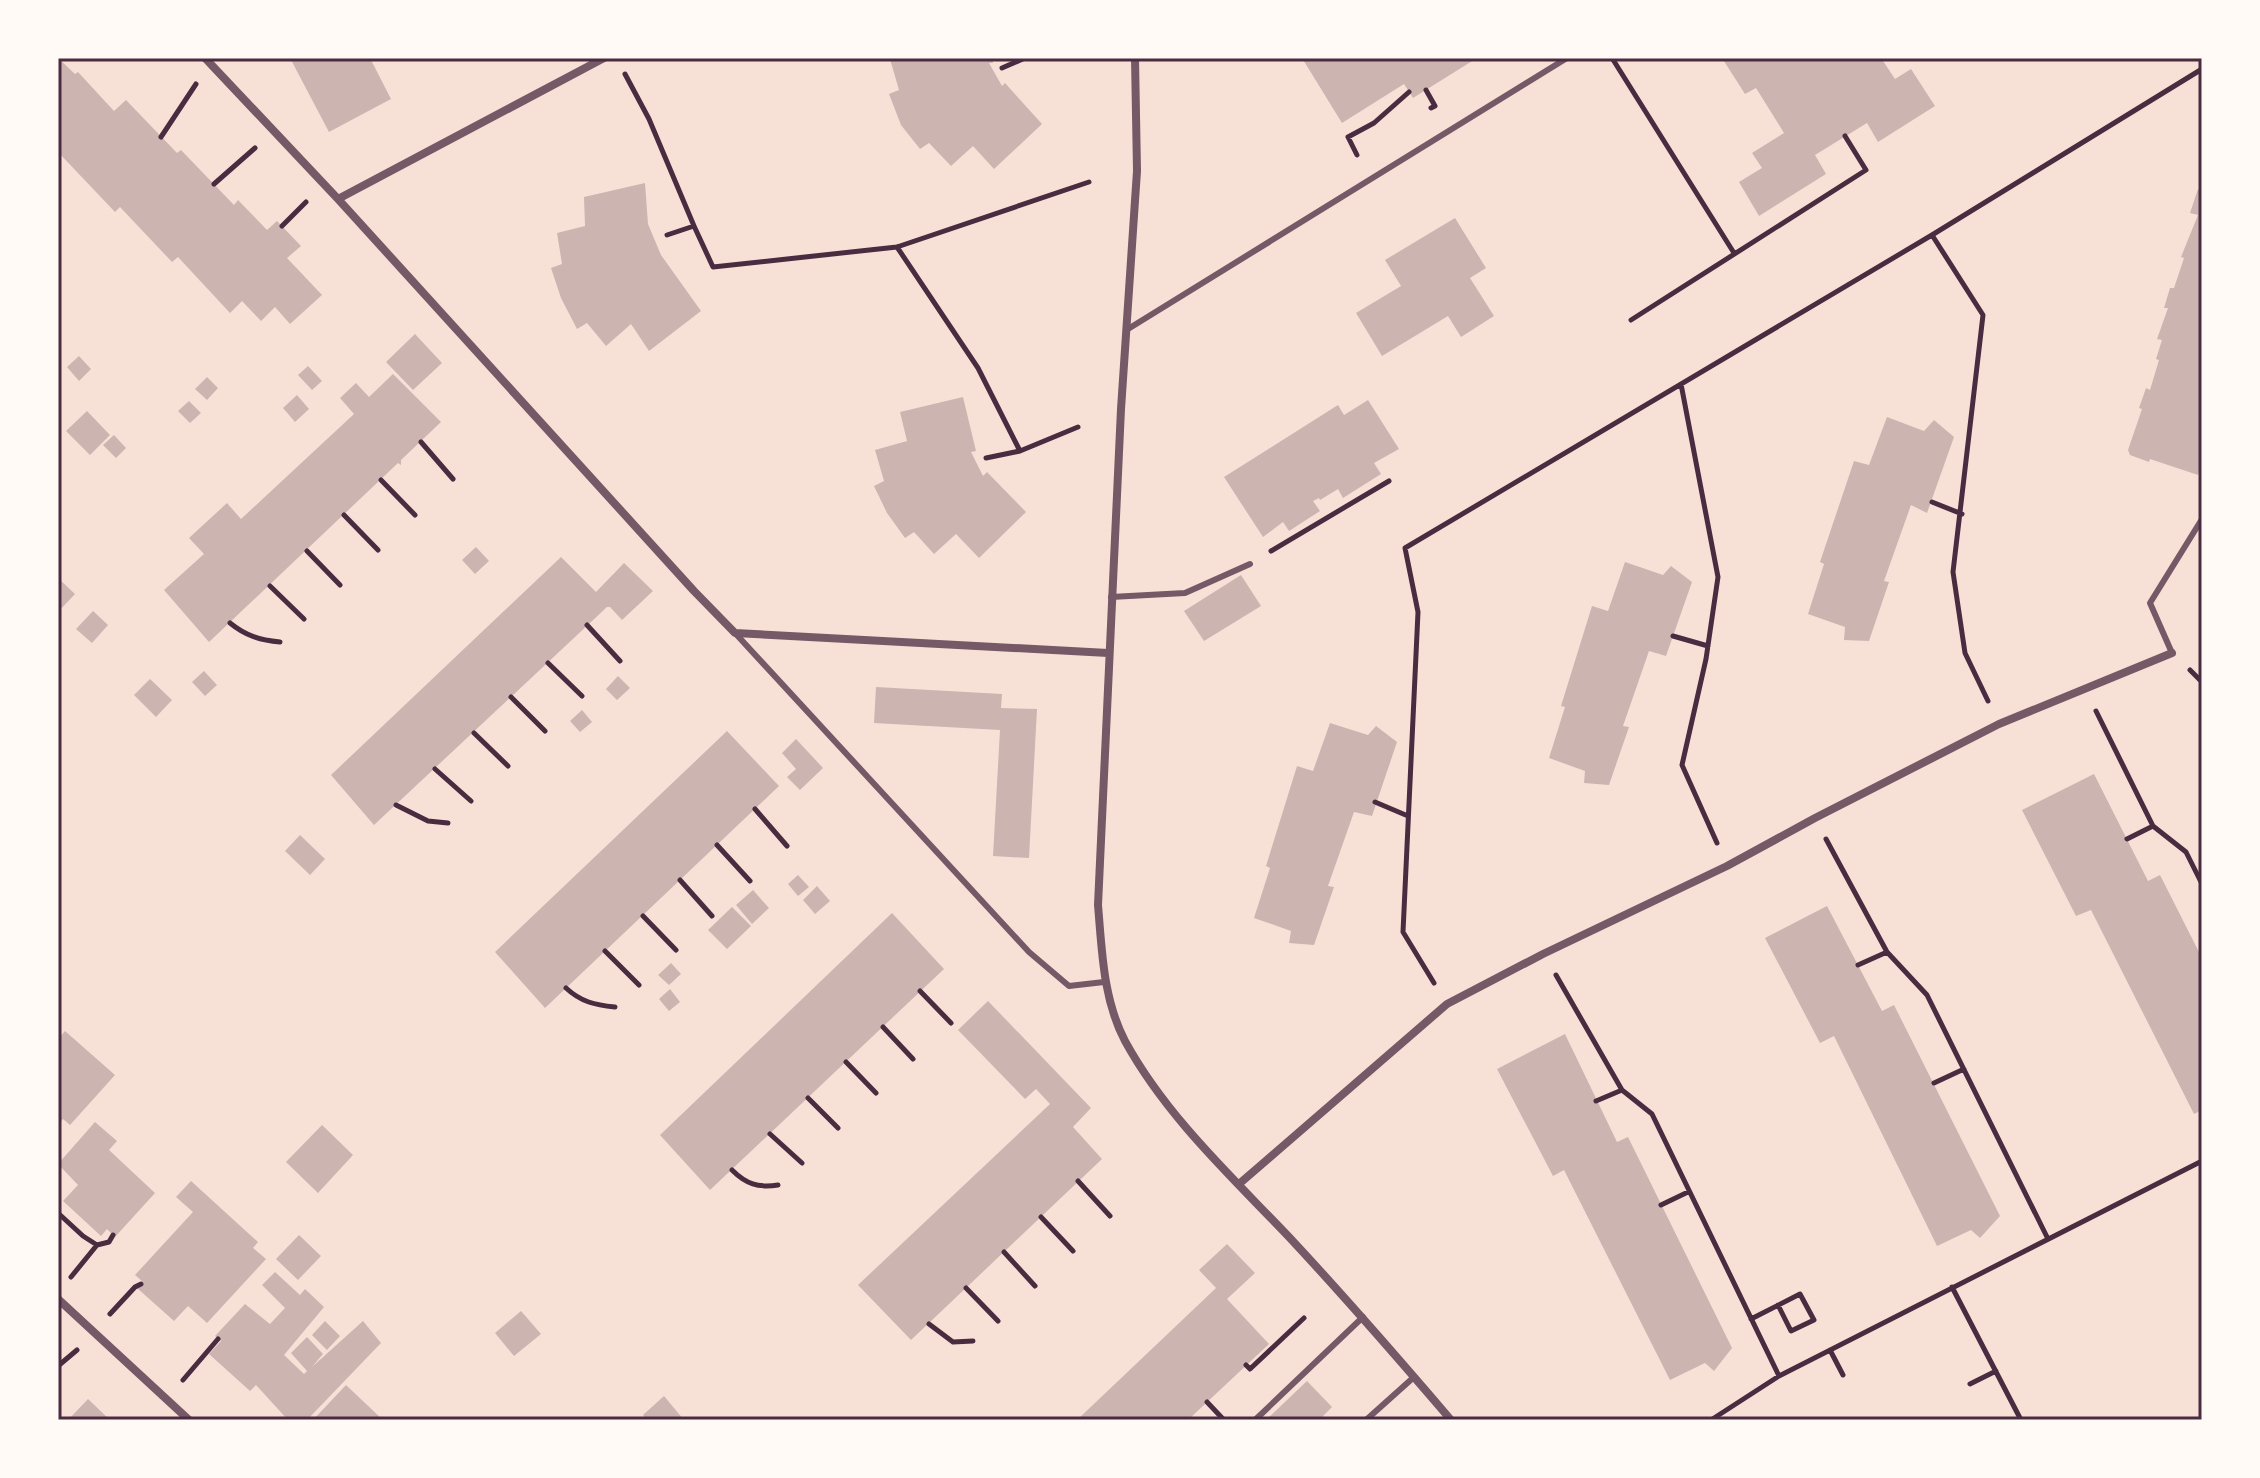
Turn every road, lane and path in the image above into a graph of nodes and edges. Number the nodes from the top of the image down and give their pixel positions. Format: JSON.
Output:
{"nodes":[{"id":1,"x":604,"y":58,"type":"edge"},
{"id":2,"x":1025,"y":58,"type":"edge"},
{"id":3,"x":1135,"y":58,"type":"edge"},
{"id":4,"x":1567,"y":58,"type":"edge"},
{"id":5,"x":1612,"y":58,"type":"edge"},
{"id":6,"x":208,"y":61,"type":"edge"},
{"id":7,"x":1002,"y":68,"type":"dead end"},
{"id":8,"x":2202,"y":69,"type":"edge"},
{"id":9,"x":623,"y":70,"type":"dead end"},
{"id":10,"x":1426,"y":90,"type":"dead end"},
{"id":11,"x":1409,"y":92,"type":"dead end"},
{"id":12,"x":1422,"y":114,"type":"dead end"},
{"id":13,"x":274,"y":131,"type":"junction"},
{"id":14,"x":1845,"y":136,"type":"dead end"},
{"id":15,"x":161,"y":137,"type":"dead end"},
{"id":16,"x":1357,"y":155,"type":"dead end"},
{"id":17,"x":1089,"y":182,"type":"dead end"},
{"id":18,"x":214,"y":184,"type":"dead end"},
{"id":19,"x":338,"y":199,"type":"junction"},
{"id":20,"x":694,"y":226,"type":"junction"},
{"id":21,"x":667,"y":235,"type":"dead end"},
{"id":22,"x":1932,"y":235,"type":"junction"},
{"id":23,"x":897,"y":247,"type":"junction"},
{"id":24,"x":1734,"y":253,"type":"junction"},
{"id":25,"x":1631,"y":320,"type":"dead end"},
{"id":26,"x":1128,"y":329,"type":"junction"},
{"id":27,"x":1681,"y":383,"type":"junction"},
{"id":28,"x":1078,"y":427,"type":"dead end"},
{"id":29,"x":421,"y":442,"type":"dead end"},
{"id":30,"x":1020,"y":451,"type":"junction"},
{"id":31,"x":986,"y":458,"type":"dead end"},
{"id":32,"x":453,"y":479,"type":"dead end"},
{"id":33,"x":381,"y":480,"type":"dead end"},
{"id":34,"x":1389,"y":481,"type":"dead end"},
{"id":35,"x":1932,"y":502,"type":"dead end"},
{"id":36,"x":1962,"y":514,"type":"junction"},
{"id":37,"x":344,"y":515,"type":"dead end"},
{"id":38,"x":415,"y":515,"type":"dead end"},
{"id":39,"x":2202,"y":519,"type":"edge"},
{"id":40,"x":378,"y":550,"type":"dead end"},
{"id":41,"x":307,"y":551,"type":"dead end"},
{"id":42,"x":1250,"y":564,"type":"joint"},
{"id":43,"x":340,"y":585,"type":"dead end"},
{"id":44,"x":270,"y":586,"type":"dead end"},
{"id":45,"x":1111,"y":597,"type":"junction"},
{"id":46,"x":304,"y":619,"type":"dead end"},
{"id":47,"x":230,"y":623,"type":"dead end"},
{"id":48,"x":587,"y":625,"type":"dead end"},
{"id":49,"x":735,"y":633,"type":"junction"},
{"id":50,"x":1673,"y":636,"type":"dead end"},
{"id":51,"x":280,"y":642,"type":"dead end"},
{"id":52,"x":1708,"y":646,"type":"junction"},
{"id":53,"x":1108,"y":653,"type":"junction"},
{"id":54,"x":2172,"y":653,"type":"joint"},
{"id":55,"x":620,"y":661,"type":"dead end"},
{"id":56,"x":548,"y":663,"type":"dead end"},
{"id":57,"x":2085,"y":689,"type":"junction"},
{"id":58,"x":582,"y":696,"type":"dead end"},
{"id":59,"x":511,"y":697,"type":"dead end"},
{"id":60,"x":1999,"y":724,"type":"junction"},
{"id":61,"x":545,"y":731,"type":"dead end"},
{"id":62,"x":474,"y":733,"type":"dead end"},
{"id":63,"x":508,"y":766,"type":"dead end"},
{"id":64,"x":435,"y":769,"type":"dead end"},
{"id":65,"x":471,"y":801,"type":"dead end"},
{"id":66,"x":1375,"y":802,"type":"dead end"},
{"id":67,"x":396,"y":805,"type":"dead end"},
{"id":68,"x":755,"y":809,"type":"dead end"},
{"id":69,"x":1408,"y":816,"type":"junction"},
{"id":70,"x":1815,"y":818,"type":"junction"},
{"id":71,"x":448,"y":823,"type":"dead end"},
{"id":72,"x":2153,"y":826,"type":"junction"},
{"id":73,"x":2127,"y":839,"type":"dead end"},
{"id":74,"x":717,"y":845,"type":"dead end"},
{"id":75,"x":787,"y":846,"type":"dead end"},
{"id":76,"x":1727,"y":866,"type":"junction"},
{"id":77,"x":680,"y":880,"type":"dead end"},
{"id":78,"x":750,"y":881,"type":"dead end"},
{"id":79,"x":2202,"y":884,"type":"edge"},
{"id":80,"x":643,"y":916,"type":"dead end"},
{"id":81,"x":712,"y":916,"type":"dead end"},
{"id":82,"x":676,"y":950,"type":"dead end"},
{"id":83,"x":605,"y":951,"type":"dead end"},
{"id":84,"x":1887,"y":952,"type":"junction"},
{"id":85,"x":1543,"y":954,"type":"junction"},
{"id":86,"x":1858,"y":965,"type":"dead end"},
{"id":87,"x":1104,"y":982,"type":"junction"},
{"id":88,"x":639,"y":985,"type":"dead end"},
{"id":89,"x":566,"y":988,"type":"dead end"},
{"id":90,"x":920,"y":991,"type":"dead end"},
{"id":91,"x":1447,"y":1004,"type":"junction"},
{"id":92,"x":615,"y":1007,"type":"dead end"},
{"id":93,"x":951,"y":1023,"type":"dead end"},
{"id":94,"x":883,"y":1027,"type":"dead end"},
{"id":95,"x":913,"y":1059,"type":"dead end"},
{"id":96,"x":846,"y":1062,"type":"dead end"},
{"id":97,"x":1964,"y":1069,"type":"junction"},
{"id":98,"x":1934,"y":1083,"type":"dead end"},
{"id":99,"x":1622,"y":1090,"type":"junction"},
{"id":100,"x":876,"y":1093,"type":"dead end"},
{"id":101,"x":808,"y":1098,"type":"dead end"},
{"id":102,"x":1596,"y":1101,"type":"dead end"},
{"id":103,"x":838,"y":1128,"type":"dead end"},
{"id":104,"x":770,"y":1134,"type":"dead end"},
{"id":105,"x":2202,"y":1161,"type":"edge"},
{"id":106,"x":802,"y":1163,"type":"dead end"},
{"id":107,"x":732,"y":1170,"type":"dead end"},
{"id":108,"x":1078,"y":1181,"type":"dead end"},
{"id":109,"x":1239,"y":1184,"type":"junction"},
{"id":110,"x":778,"y":1185,"type":"dead end"},
{"id":111,"x":1688,"y":1192,"type":"junction"},
{"id":112,"x":1661,"y":1205,"type":"dead end"},
{"id":113,"x":58,"y":1213,"type":"edge"},
{"id":114,"x":1110,"y":1216,"type":"dead end"},
{"id":115,"x":1041,"y":1217,"type":"dead end"},
{"id":116,"x":113,"y":1235,"type":"dead end"},
{"id":117,"x":2048,"y":1239,"type":"junction"},
{"id":118,"x":97,"y":1245,"type":"junction"},
{"id":119,"x":1073,"y":1251,"type":"dead end"},
{"id":120,"x":1004,"y":1252,"type":"dead end"},
{"id":121,"x":68,"y":1281,"type":"dead end"},
{"id":122,"x":141,"y":1284,"type":"dead end"},
{"id":123,"x":1035,"y":1286,"type":"dead end"},
{"id":124,"x":1952,"y":1287,"type":"junction"},
{"id":125,"x":966,"y":1288,"type":"dead end"},
{"id":126,"x":58,"y":1299,"type":"edge"},
{"id":127,"x":1778,"y":1305,"type":"junction"},
{"id":128,"x":1363,"y":1317,"type":"junction"},
{"id":129,"x":1304,"y":1318,"type":"dead end"},
{"id":130,"x":1751,"y":1319,"type":"junction"},
{"id":131,"x":998,"y":1321,"type":"dead end"},
{"id":132,"x":929,"y":1324,"type":"dead end"},
{"id":133,"x":93,"y":1332,"type":"junction"},
{"id":134,"x":218,"y":1339,"type":"dead end"},
{"id":135,"x":973,"y":1341,"type":"dead end"},
{"id":136,"x":1830,"y":1350,"type":"junction"},
{"id":137,"x":1246,"y":1365,"type":"dead end"},
{"id":138,"x":1996,"y":1371,"type":"junction"},
{"id":139,"x":1843,"y":1375,"type":"dead end"},
{"id":140,"x":1779,"y":1376,"type":"junction"},
{"id":141,"x":1414,"y":1377,"type":"junction"},
{"id":142,"x":1970,"y":1384,"type":"dead end"},
{"id":143,"x":167,"y":1399,"type":"junction"},
{"id":144,"x":1207,"y":1402,"type":"dead end"},
{"id":145,"x":189,"y":1420,"type":"edge"},
{"id":146,"x":1224,"y":1420,"type":"edge"},
{"id":147,"x":1255,"y":1420,"type":"edge"},
{"id":148,"x":1366,"y":1420,"type":"edge"},
{"id":149,"x":1451,"y":1420,"type":"edge"},
{"id":150,"x":1711,"y":1420,"type":"edge"},
{"id":151,"x":2021,"y":1420,"type":"edge"}],
"edges":[{"from":1,"to":19,"type":"street"},
{"from":2,"to":7,"type":"path"},
{"from":3,"to":26,"type":"street"},
{"from":4,"to":26,"type":"lane"},
{"from":5,"to":24,"type":"path"},
{"from":6,"to":13,"type":"street"},
{"from":6,"to":15,"type":"path"},
{"from":8,"to":22,"type":"path"},
{"from":9,"to":20,"type":"path"},
{"from":10,"to":12,"type":"path"},
{"from":11,"to":16,"type":"path"},
{"from":13,"to":18,"type":"path"},
{"from":13,"to":19,"type":"street"},
{"from":14,"to":24,"type":"path"},
{"from":17,"to":23,"type":"path"},
{"from":19,"to":49,"type":"street"},
{"from":20,"to":21,"type":"path"},
{"from":20,"to":23,"type":"path"},
{"from":22,"to":27,"type":"path"},
{"from":22,"to":36,"type":"path"},
{"from":23,"to":30,"type":"path"},
{"from":24,"to":25,"type":"path"},
{"from":26,"to":45,"type":"street"},
{"from":27,"to":52,"type":"path"},
{"from":27,"to":69,"type":"path"},
{"from":28,"to":30,"type":"path"},
{"from":29,"to":32,"type":"path"},
{"from":30,"to":31,"type":"path"},
{"from":33,"to":38,"type":"path"},
{"from":34,"to":42,"type":"path"},
{"from":35,"to":36,"type":"path"},
{"from":36,"to":60,"type":"path"},
{"from":37,"to":40,"type":"path"},
{"from":39,"to":54,"type":"lane"},
{"from":41,"to":43,"type":"path"},
{"from":42,"to":45,"type":"lane"},
{"from":44,"to":46,"type":"path"},
{"from":45,"to":53,"type":"street"},
{"from":47,"to":51,"type":"path"},
{"from":48,"to":55,"type":"path"},
{"from":49,"to":53,"type":"street"},
{"from":49,"to":87,"type":"lane"},
{"from":50,"to":52,"type":"path"},
{"from":52,"to":76,"type":"path"},
{"from":53,"to":87,"type":"street"},
{"from":54,"to":57,"type":"street"},
{"from":56,"to":58,"type":"path"},
{"from":57,"to":60,"type":"street"},
{"from":57,"to":72,"type":"path"},
{"from":59,"to":61,"type":"path"},
{"from":60,"to":70,"type":"street"},
{"from":62,"to":63,"type":"path"},
{"from":64,"to":65,"type":"path"},
{"from":66,"to":69,"type":"path"},
{"from":67,"to":71,"type":"path"},
{"from":68,"to":75,"type":"path"},
{"from":69,"to":91,"type":"path"},
{"from":70,"to":76,"type":"street"},
{"from":70,"to":84,"type":"path"},
{"from":72,"to":73,"type":"path"},
{"from":72,"to":79,"type":"path"},
{"from":74,"to":78,"type":"path"},
{"from":76,"to":85,"type":"street"},
{"from":77,"to":81,"type":"path"},
{"from":80,"to":82,"type":"path"},
{"from":83,"to":88,"type":"path"},
{"from":84,"to":86,"type":"path"},
{"from":84,"to":97,"type":"path"},
{"from":85,"to":91,"type":"street"},
{"from":85,"to":99,"type":"path"},
{"from":87,"to":109,"type":"street"},
{"from":89,"to":92,"type":"path"},
{"from":90,"to":93,"type":"path"},
{"from":91,"to":109,"type":"street"},
{"from":94,"to":95,"type":"path"},
{"from":96,"to":100,"type":"path"},
{"from":97,"to":98,"type":"path"},
{"from":97,"to":117,"type":"path"},
{"from":99,"to":102,"type":"path"},
{"from":99,"to":111,"type":"path"},
{"from":101,"to":103,"type":"path"},
{"from":104,"to":106,"type":"path"},
{"from":105,"to":117,"type":"path"},
{"from":107,"to":110,"type":"path"},
{"from":108,"to":114,"type":"path"},
{"from":109,"to":128,"type":"street"},
{"from":111,"to":112,"type":"path"},
{"from":111,"to":130,"type":"path"},
{"from":113,"to":118,"type":"path"},
{"from":115,"to":119,"type":"path"},
{"from":116,"to":118,"type":"path"},
{"from":117,"to":124,"type":"path"},
{"from":118,"to":121,"type":"path"},
{"from":120,"to":123,"type":"path"},
{"from":122,"to":133,"type":"path"},
{"from":124,"to":136,"type":"path"},
{"from":124,"to":138,"type":"path"},
{"from":125,"to":131,"type":"path"},
{"from":126,"to":133,"type":"street"},
{"from":127,"to":127,"type":"path"},
{"from":127,"to":130,"type":"path"},
{"from":128,"to":141,"type":"street"},
{"from":128,"to":147,"type":"lane"},
{"from":129,"to":137,"type":"path"},
{"from":130,"to":140,"type":"path"},
{"from":132,"to":135,"type":"path"},
{"from":133,"to":143,"type":"street"},
{"from":134,"to":143,"type":"path"},
{"from":136,"to":139,"type":"path"},
{"from":136,"to":140,"type":"path"},
{"from":138,"to":142,"type":"path"},
{"from":138,"to":151,"type":"path"},
{"from":140,"to":150,"type":"path"},
{"from":141,"to":148,"type":"lane"},
{"from":141,"to":149,"type":"street"},
{"from":143,"to":145,"type":"street"},
{"from":144,"to":146,"type":"path"}]}
